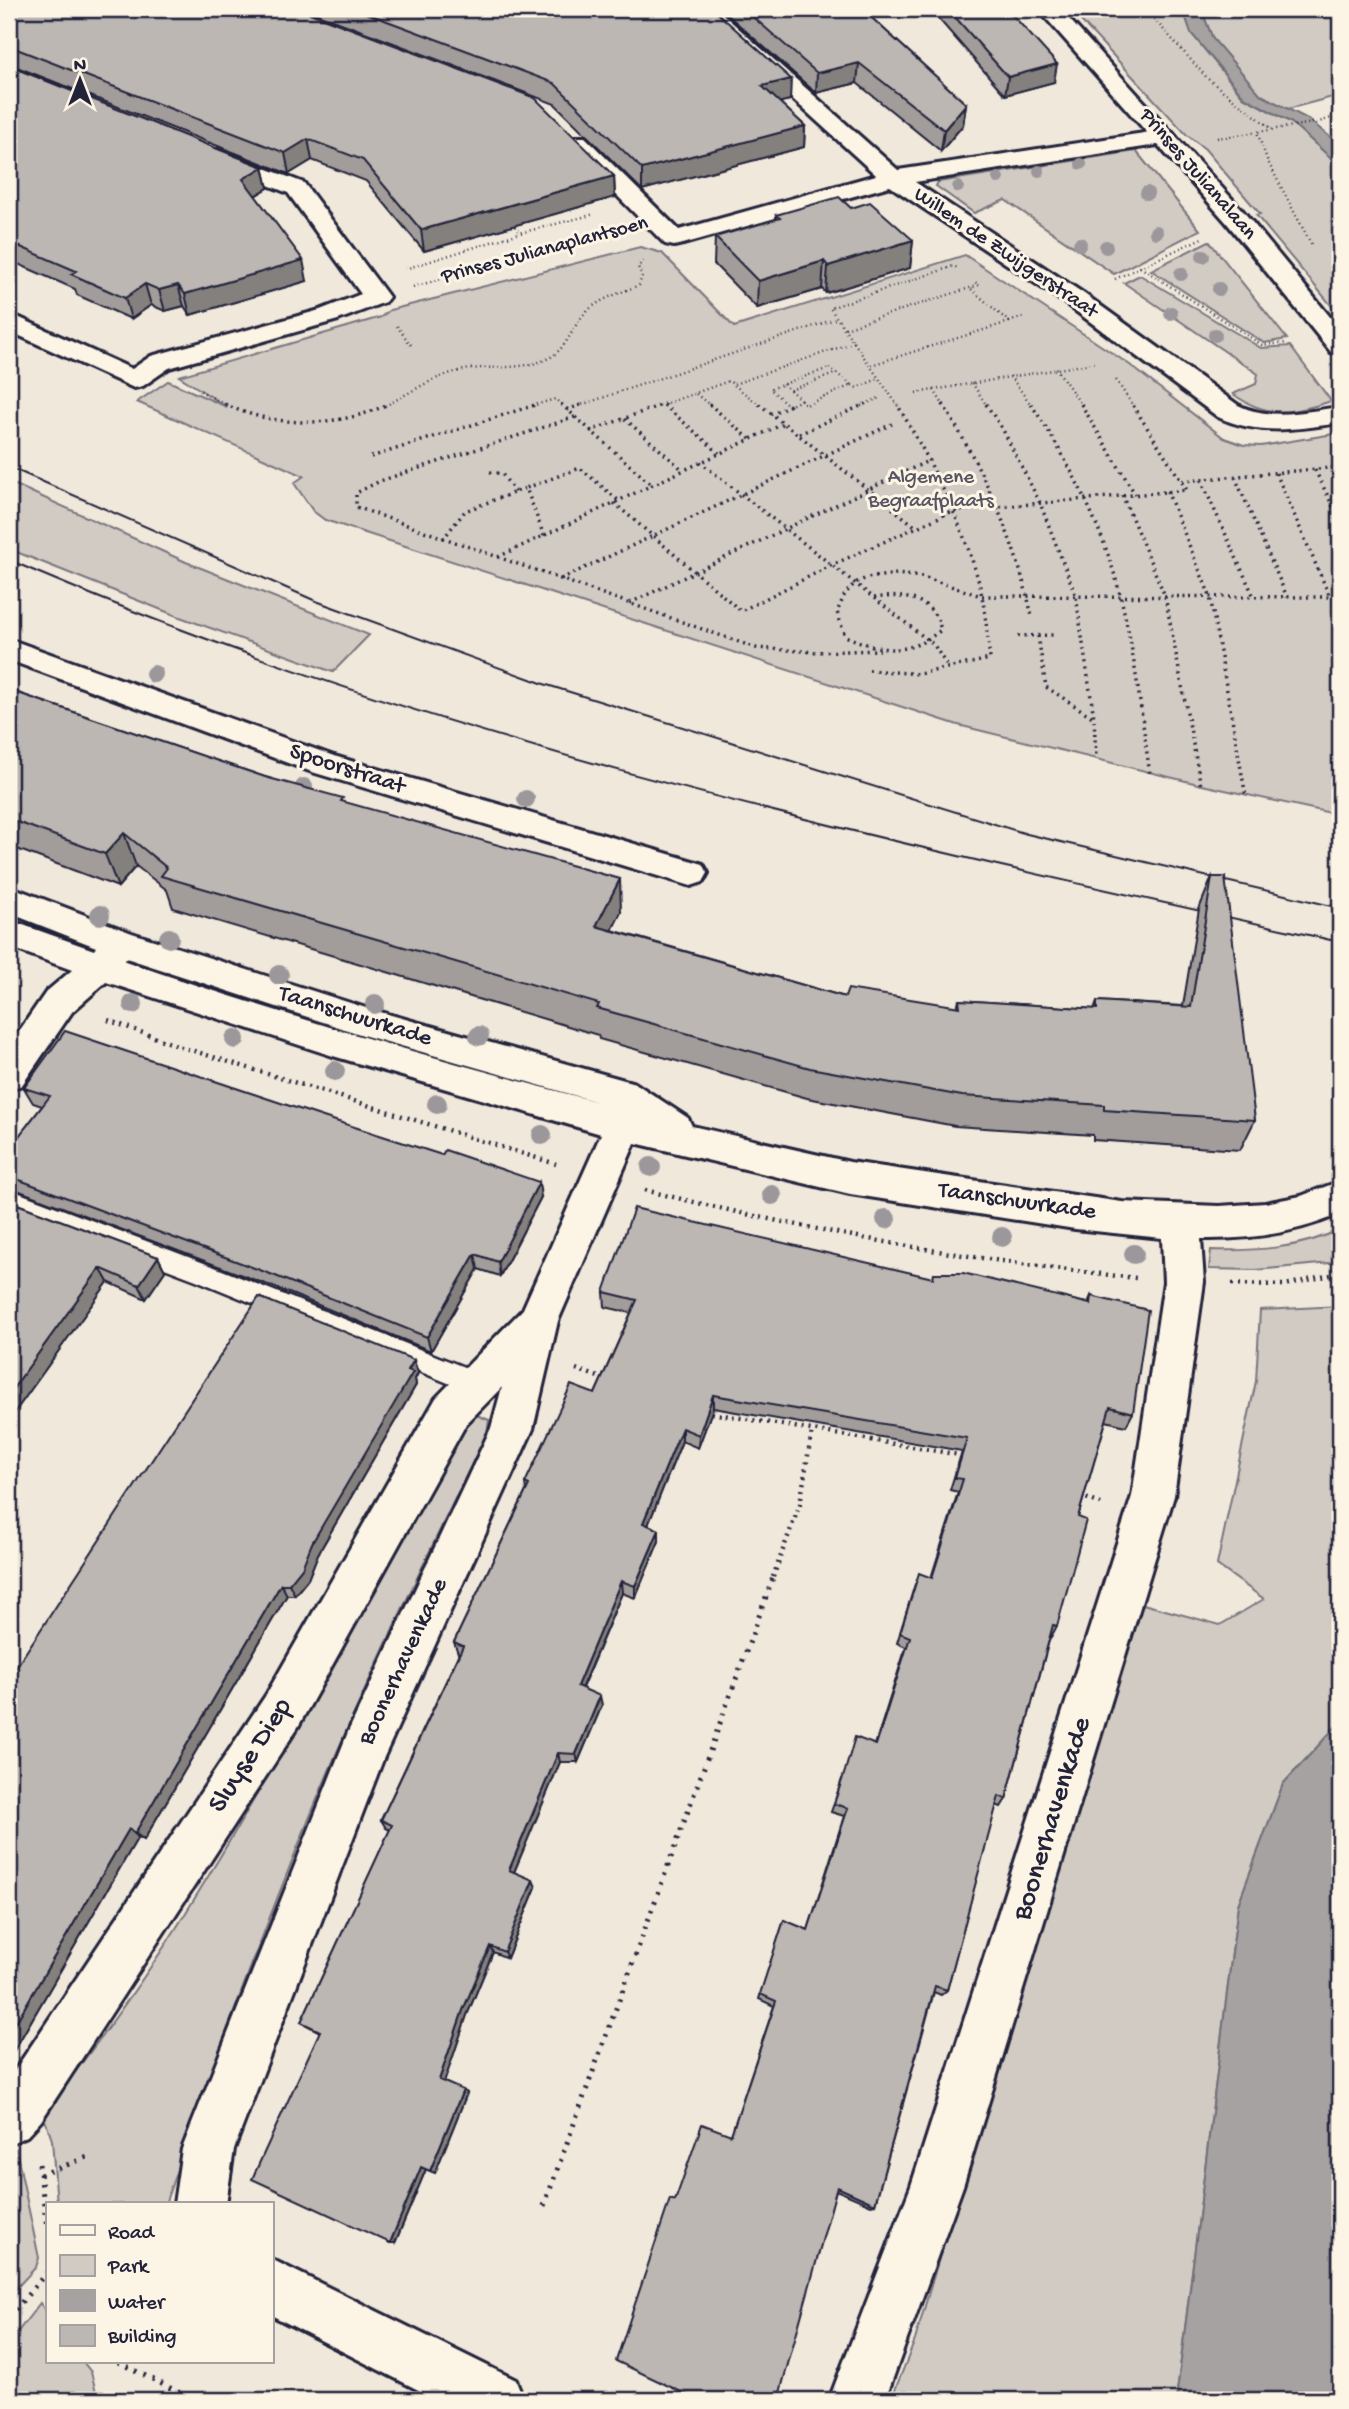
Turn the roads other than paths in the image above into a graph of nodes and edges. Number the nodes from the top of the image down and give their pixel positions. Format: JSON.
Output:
{"nodes":[{"id":1,"x":705,"y":9,"type":"edge"},
{"id":2,"x":1049,"y":9,"type":"edge"},
{"id":3,"x":564,"y":129,"type":"edge"},
{"id":4,"x":1164,"y":137,"type":"junction"},
{"id":5,"x":191,"y":146,"type":"edge"},
{"id":6,"x":894,"y":178,"type":"junction"},
{"id":7,"x":9,"y":321,"type":"edge"},
{"id":8,"x":1336,"y":341,"type":"edge"},
{"id":9,"x":1340,"y":415,"type":"edge"},
{"id":10,"x":9,"y":649,"type":"edge"},
{"id":11,"x":691,"y":873,"type":"dead end"},
{"id":12,"x":9,"y":899,"type":"edge"},
{"id":13,"x":9,"y":933,"type":"edge"},
{"id":14,"x":110,"y":955,"type":"junction"},
{"id":15,"x":9,"y":1075,"type":"edge"},
{"id":16,"x":623,"y":1126,"type":"junction"},
{"id":17,"x":694,"y":1142,"type":"junction"},
{"id":18,"x":1340,"y":1197,"type":"edge"},
{"id":19,"x":9,"y":1199,"type":"edge"},
{"id":20,"x":1181,"y":1223,"type":"junction"},
{"id":21,"x":535,"y":1338,"type":"junction"},
{"id":22,"x":475,"y":1383,"type":"junction"},
{"id":23,"x":9,"y":2118,"type":"edge"},
{"id":24,"x":200,"y":2202,"type":"edge"},
{"id":25,"x":273,"y":2287,"type":"edge"},
{"id":26,"x":496,"y":2400,"type":"edge"},
{"id":27,"x":857,"y":2400,"type":"edge"}],
"edges":[{"from":1,"to":6,"type":"street","name":"Willem de Zwijgerstraat"},
{"from":2,"to":4,"type":"street","name":"Prinses Julianalaan"},
{"from":3,"to":6,"type":"street","name":"Prinses Julianaplantsoen"},
{"from":4,"to":6,"type":"street","name":"Prinses Julianaplantsoen"},
{"from":4,"to":8,"type":"street","name":"Prinses Julianalaan"},
{"from":5,"to":7,"type":"street"},
{"from":6,"to":9,"type":"street","name":"Willem de Zwijgerstraat"},
{"from":10,"to":11,"type":"street","name":"Spoorstraat"},
{"from":12,"to":14,"type":"street","name":"Taanschuurkade"},
{"from":13,"to":14,"type":"street","name":"Taanschuurkade"},
{"from":14,"to":15,"type":"street"},
{"from":14,"to":16,"type":"street","name":"Taanschuurkade"},
{"from":14,"to":17,"type":"street","name":"Taanschuurkade"},
{"from":16,"to":17,"type":"street","name":"Taanschuurkade"},
{"from":16,"to":21,"type":"street","name":"Boonerhavenkade"},
{"from":17,"to":20,"type":"street","name":"Taanschuurkade"},
{"from":18,"to":20,"type":"street","name":"Taanschuurkade"},
{"from":19,"to":22,"type":"lane"},
{"from":20,"to":27,"type":"street","name":"Boonerhavenkade"},
{"from":21,"to":22,"type":"street","name":"Sluyse Diep"},
{"from":21,"to":24,"type":"street","name":"Boonerhavenkade"},
{"from":22,"to":23,"type":"street","name":"Sluyse Diep"},
{"from":25,"to":26,"type":"street"}]}
